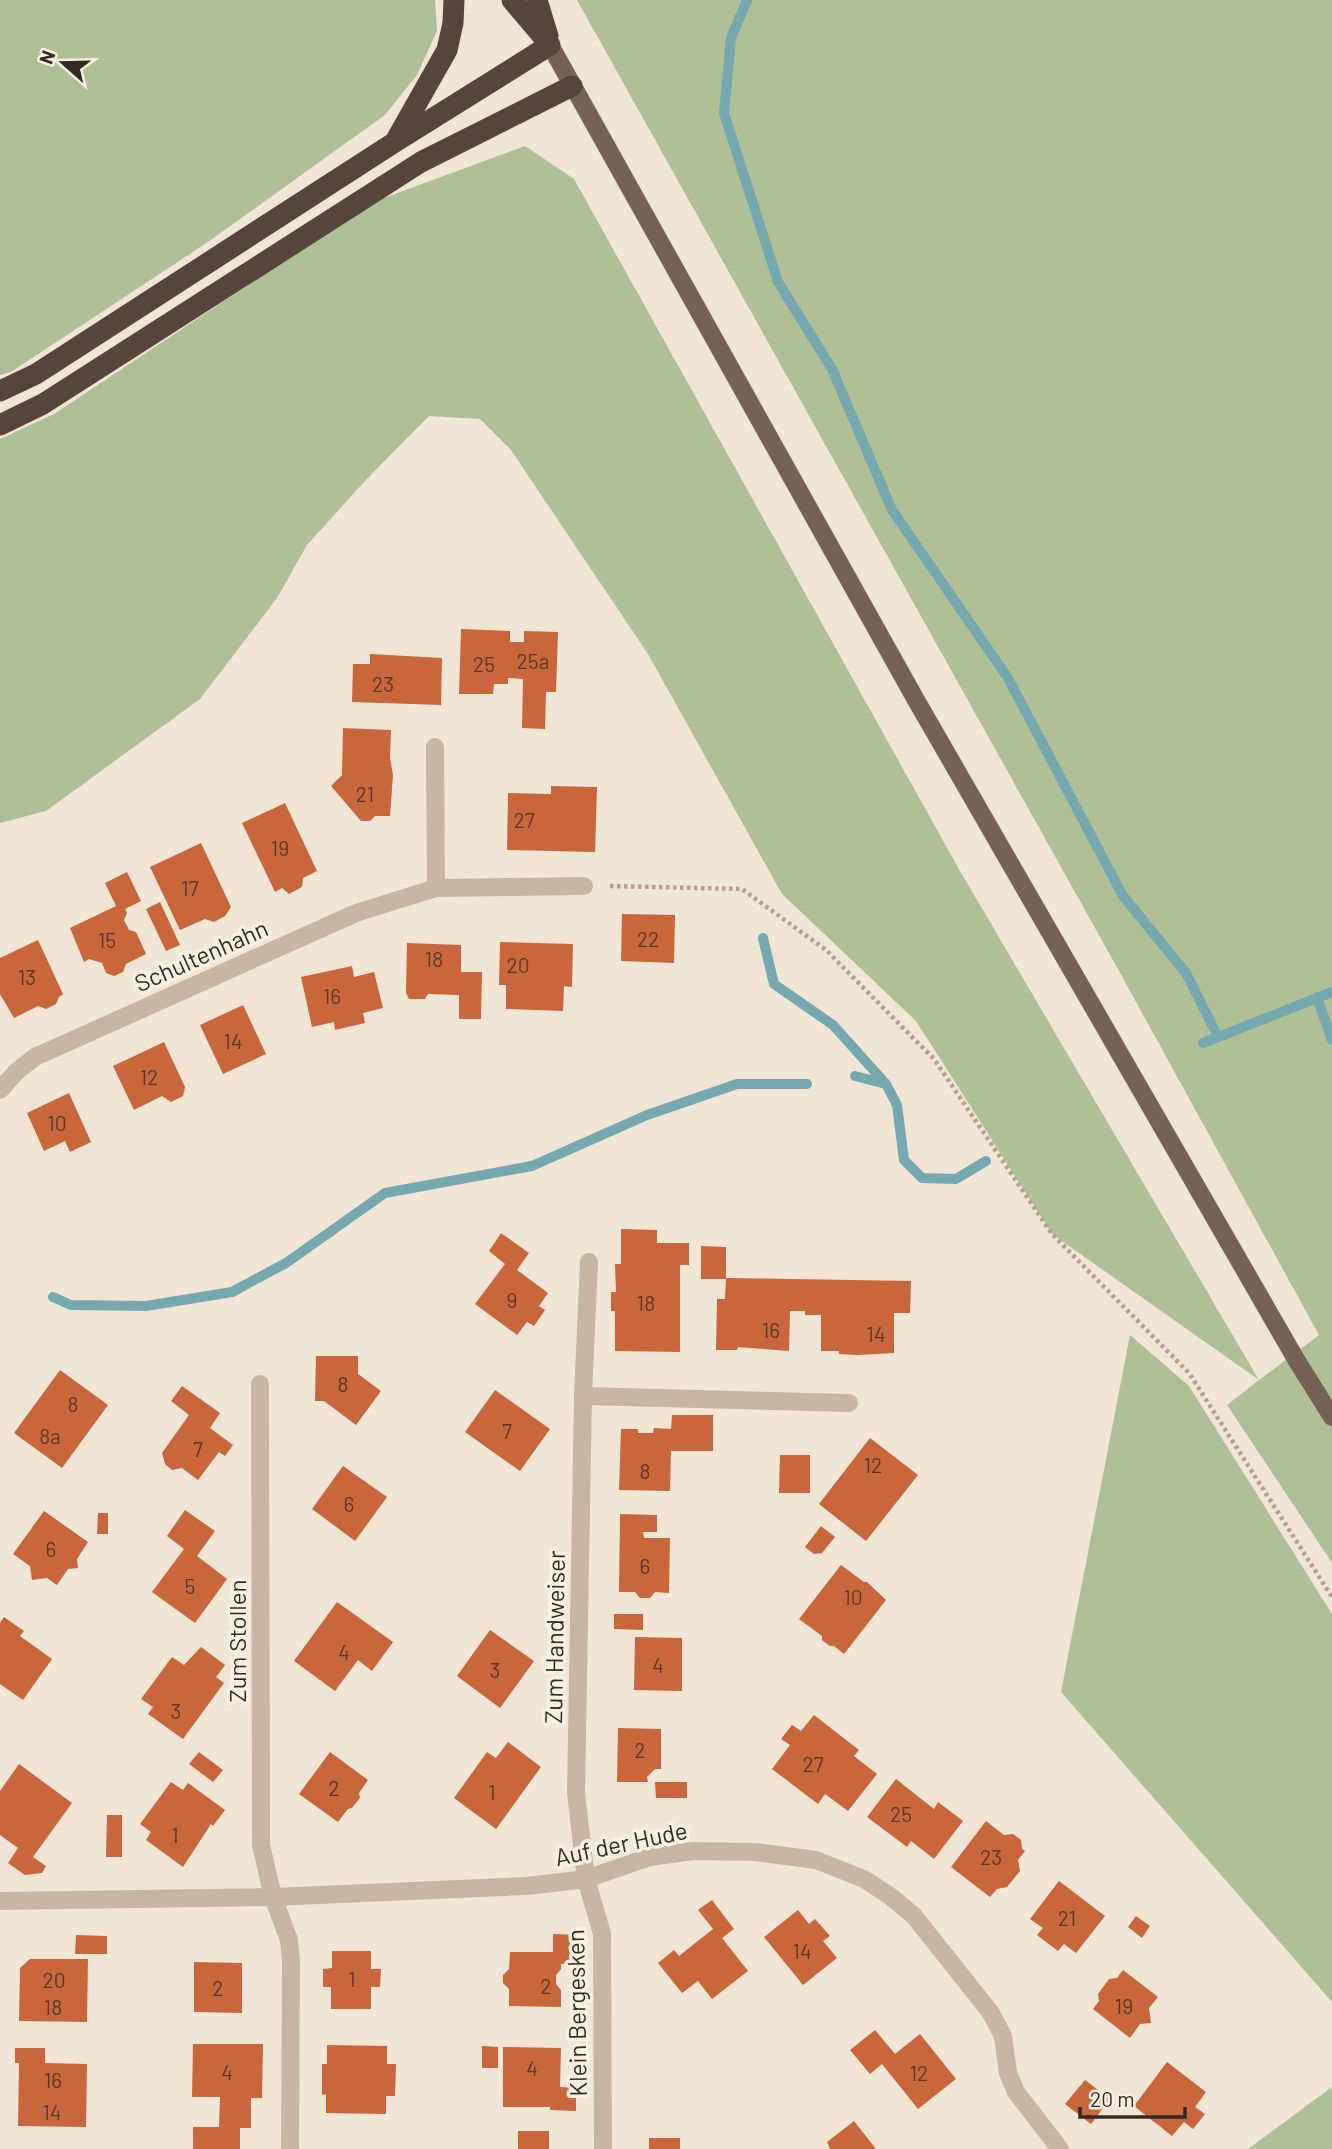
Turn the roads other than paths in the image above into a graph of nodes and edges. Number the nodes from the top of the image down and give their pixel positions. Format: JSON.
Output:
{"nodes":[{"id":1,"x":454,"y":0,"type":"edge"},
{"id":2,"x":512,"y":0,"type":"edge"},
{"id":3,"x":537,"y":0,"type":"edge"},
{"id":4,"x":550,"y":45,"type":"junction"},
{"id":5,"x":572,"y":86,"type":"junction"},
{"id":6,"x":395,"y":142,"type":"junction"},
{"id":7,"x":0,"y":391,"type":"edge"},
{"id":8,"x":0,"y":425,"type":"edge"},
{"id":9,"x":435,"y":747,"type":"dead end"},
{"id":10,"x":584,"y":886,"type":"road end"},
{"id":11,"x":436,"y":888,"type":"junction"},
{"id":12,"x":0,"y":1090,"type":"edge"},
{"id":13,"x":589,"y":1262,"type":"dead end"},
{"id":14,"x":260,"y":1384,"type":"dead end"},
{"id":15,"x":583,"y":1396,"type":"junction"},
{"id":16,"x":849,"y":1403,"type":"dead end"},
{"id":17,"x":1332,"y":1417,"type":"edge"},
{"id":18,"x":586,"y":1879,"type":"junction"},
{"id":19,"x":273,"y":1897,"type":"junction"},
{"id":20,"x":0,"y":1901,"type":"edge"},
{"id":21,"x":290,"y":2149,"type":"edge"},
{"id":22,"x":603,"y":2149,"type":"edge"},
{"id":23,"x":1060,"y":2149,"type":"edge"}],
"edges":[{"from":1,"to":6,"type":"highway"},
{"from":2,"to":4,"type":"highway"},
{"from":3,"to":4,"type":"highway"},
{"from":4,"to":5,"type":"main road"},
{"from":4,"to":6,"type":"highway"},
{"from":5,"to":8,"type":"highway"},
{"from":5,"to":17,"type":"main road"},
{"from":6,"to":7,"type":"highway"},
{"from":9,"to":11,"type":"street"},
{"from":10,"to":11,"type":"street","name":"Schultenhahn"},
{"from":11,"to":12,"type":"street","name":"Schultenhahn"},
{"from":13,"to":15,"type":"street","name":"Zum Handweiser"},
{"from":14,"to":19,"type":"street","name":"Zum Stollen"},
{"from":15,"to":16,"type":"street"},
{"from":15,"to":18,"type":"street","name":"Zum Handweiser"},
{"from":18,"to":19,"type":"street","name":"Auf der Hude"},
{"from":18,"to":22,"type":"street","name":"Klein Bergesken"},
{"from":18,"to":23,"type":"street","name":"Auf der Hude"},
{"from":19,"to":20,"type":"street","name":"Auf der Hude"},
{"from":19,"to":21,"type":"street","name":"Zum Stollen"}]}
